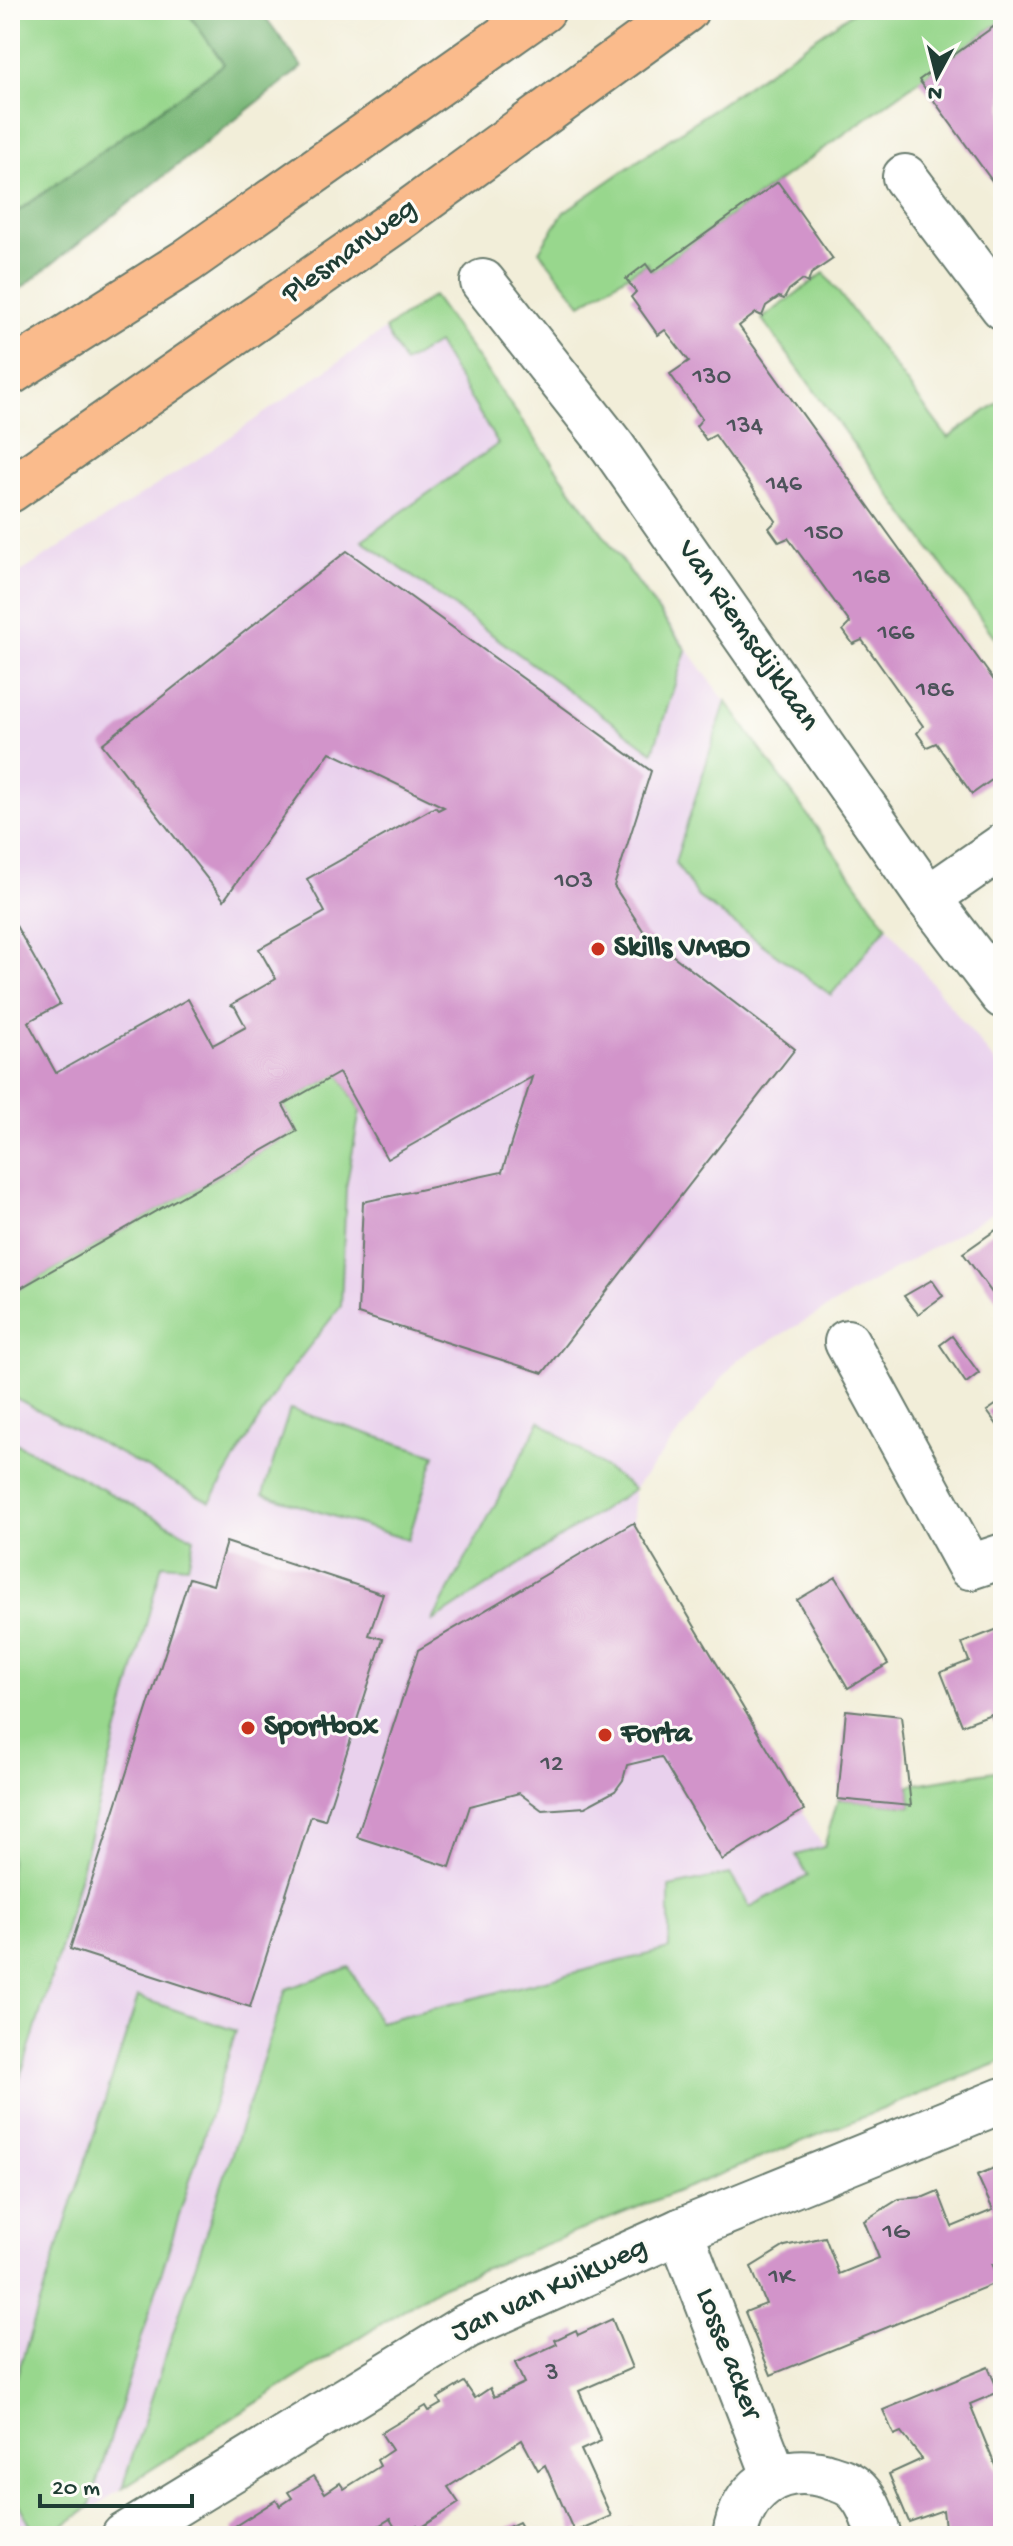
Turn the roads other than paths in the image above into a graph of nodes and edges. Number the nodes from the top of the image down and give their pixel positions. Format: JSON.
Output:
{"nodes":[{"id":1,"x":543,"y":10,"type":"edge"},
{"id":2,"x":686,"y":10,"type":"edge"},
{"id":3,"x":905,"y":177,"type":"dead end"},
{"id":4,"x":483,"y":282,"type":"dead end"},
{"id":5,"x":1003,"y":307,"type":"edge"},
{"id":6,"x":10,"y":373,"type":"edge"},
{"id":7,"x":10,"y":490,"type":"edge"},
{"id":8,"x":1003,"y":846,"type":"edge"},
{"id":9,"x":928,"y":898,"type":"junction"},
{"id":10,"x":1003,"y":996,"type":"edge"},
{"id":11,"x":847,"y":1342,"type":"dead end"},
{"id":12,"x":1003,"y":1556,"type":"edge"},
{"id":13,"x":1003,"y":2100,"type":"edge"},
{"id":14,"x":680,"y":2231,"type":"junction"},
{"id":15,"x":775,"y":2477,"type":"junction"},
{"id":16,"x":124,"y":2536,"type":"edge"},
{"id":17,"x":735,"y":2536,"type":"edge"},
{"id":18,"x":879,"y":2536,"type":"edge"}],
"edges":[{"from":1,"to":6,"type":"main road"},
{"from":2,"to":7,"type":"main road","name":"Plesmanweg"},
{"from":3,"to":5,"type":"street"},
{"from":4,"to":9,"type":"street","name":"Van Riemsdijklaan"},
{"from":8,"to":9,"type":"street"},
{"from":9,"to":10,"type":"street","name":"Van Riemsdijklaan"},
{"from":11,"to":12,"type":"street"},
{"from":13,"to":14,"type":"street","name":"Jan van Kuikweg"},
{"from":14,"to":15,"type":"street","name":"Losse acker"},
{"from":14,"to":16,"type":"street","name":"Jan van Kuikweg"},
{"from":15,"to":17,"type":"street"},
{"from":15,"to":18,"type":"street"}]}
